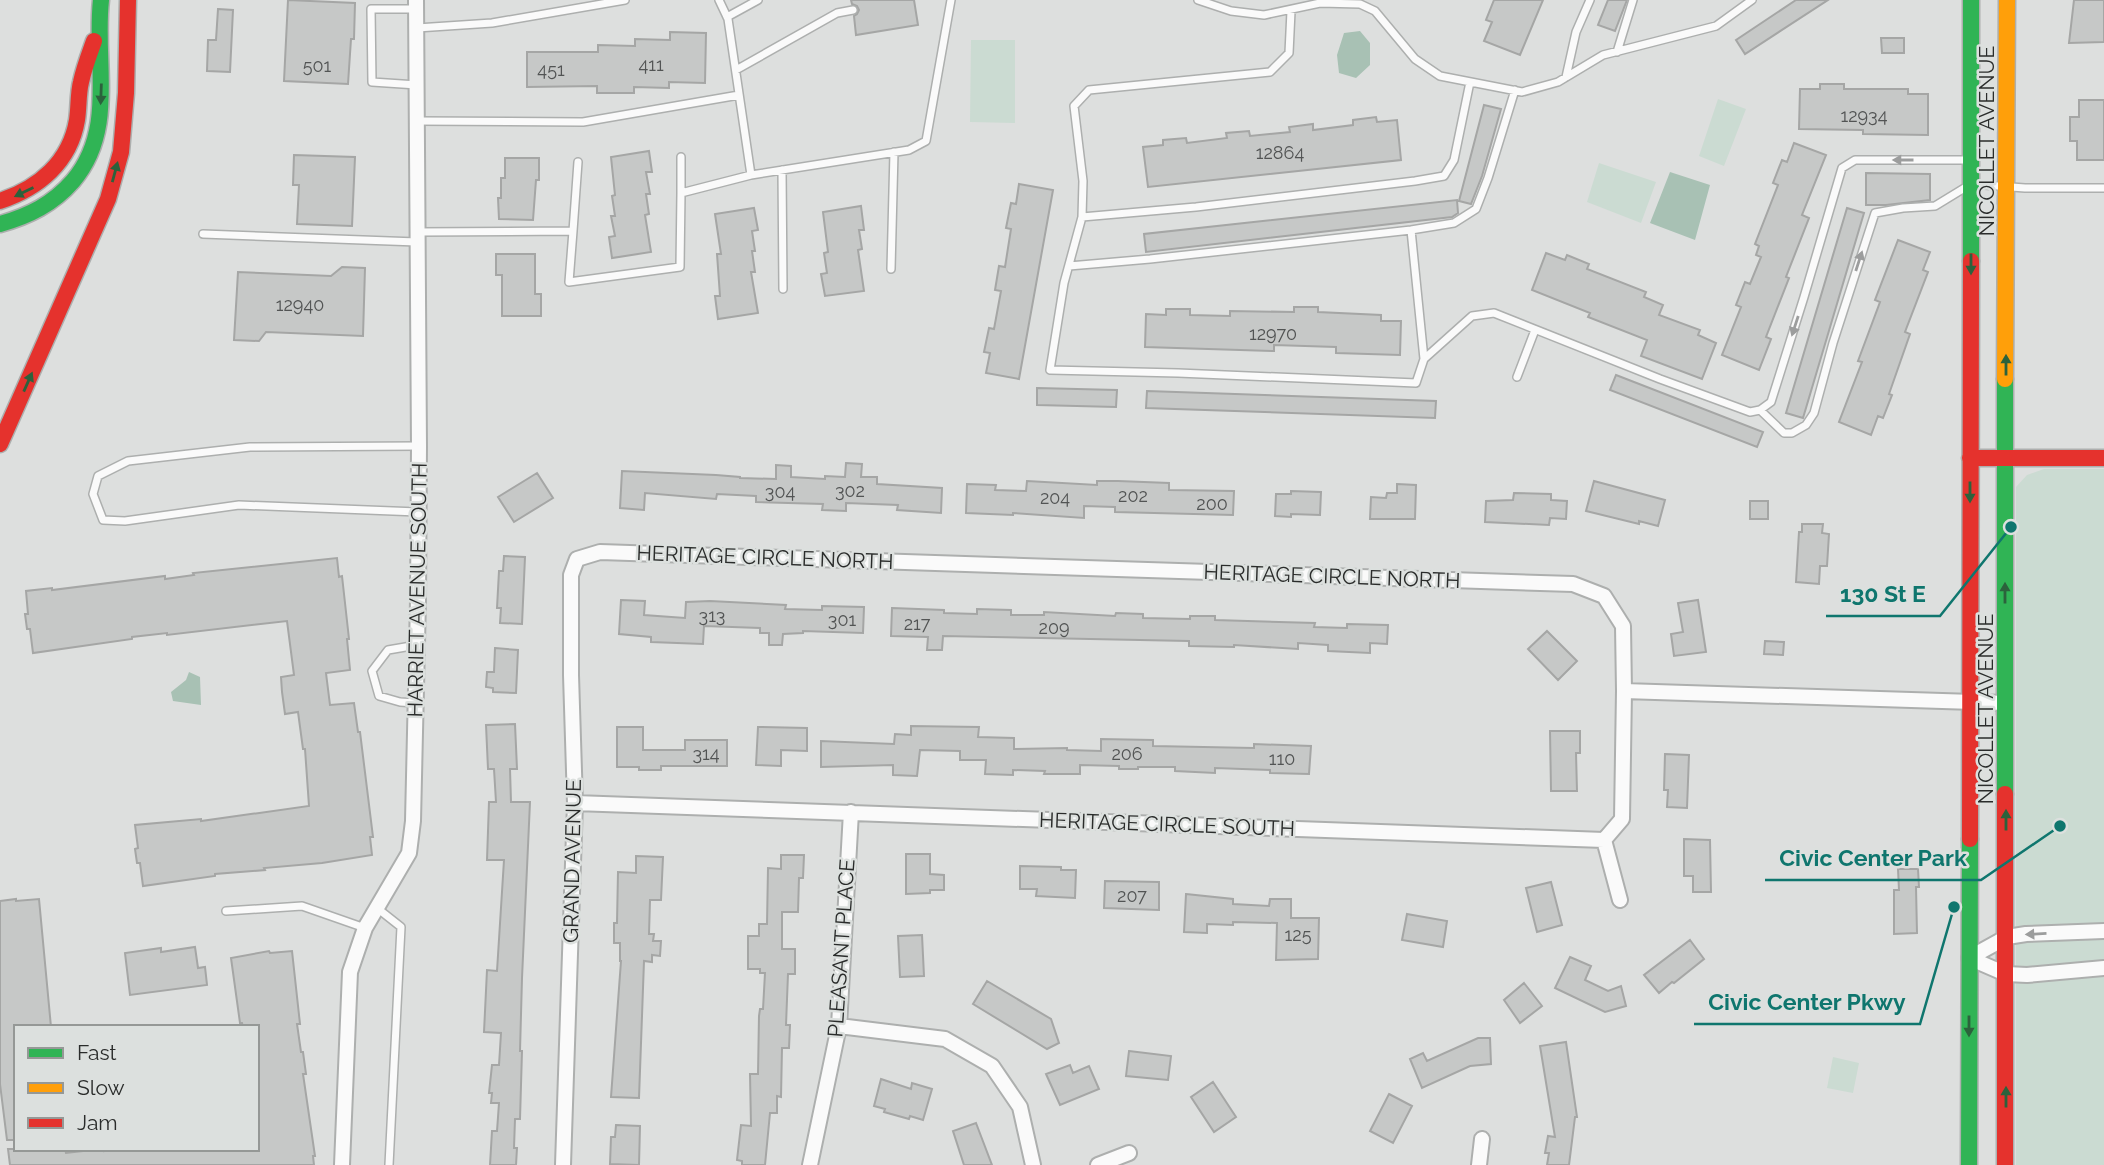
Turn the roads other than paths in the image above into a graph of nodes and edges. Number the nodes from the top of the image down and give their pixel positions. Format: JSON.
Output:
{"nodes":[{"id":1,"x":101,"y":0,"type":"edge"},
{"id":2,"x":128,"y":0,"type":"edge"},
{"id":3,"x":365,"y":0,"type":"edge"},
{"id":4,"x":575,"y":0,"type":"edge"},
{"id":5,"x":625,"y":0,"type":"edge"},
{"id":6,"x":719,"y":0,"type":"edge"},
{"id":7,"x":951,"y":0,"type":"edge"},
{"id":8,"x":1199,"y":0,"type":"edge"},
{"id":9,"x":1372,"y":0,"type":"edge"},
{"id":10,"x":1590,"y":0,"type":"edge"},
{"id":11,"x":1633,"y":0,"type":"edge"},
{"id":12,"x":1752,"y":0,"type":"edge"},
{"id":13,"x":1971,"y":0,"type":"edge"},
{"id":14,"x":2007,"y":0,"type":"edge"},
{"id":15,"x":756,"y":1,"type":"edge"},
{"id":16,"x":416,"y":5,"type":"edge"},
{"id":17,"x":371,"y":9,"type":"junction"},
{"id":18,"x":576,"y":9,"type":"junction"},
{"id":19,"x":853,"y":10,"type":"dead end"},
{"id":20,"x":1372,"y":10,"type":"junction"},
{"id":21,"x":1291,"y":11,"type":"junction"},
{"id":22,"x":727,"y":17,"type":"junction"},
{"id":23,"x":99,"y":26,"type":"junction"},
{"id":24,"x":416,"y":28,"type":"junction"},
{"id":25,"x":1616,"y":52,"type":"junction"},
{"id":26,"x":736,"y":70,"type":"junction"},
{"id":27,"x":1566,"y":77,"type":"junction"},
{"id":28,"x":1470,"y":82,"type":"junction"},
{"id":29,"x":416,"y":85,"type":"junction"},
{"id":30,"x":1515,"y":90,"type":"junction"},
{"id":31,"x":739,"y":95,"type":"junction"},
{"id":32,"x":416,"y":121,"type":"junction"},
{"id":33,"x":894,"y":152,"type":"junction"},
{"id":34,"x":681,"y":157,"type":"dead end"},
{"id":35,"x":1971,"y":160,"type":"junction"},
{"id":36,"x":578,"y":162,"type":"dead end"},
{"id":37,"x":782,"y":170,"type":"junction"},
{"id":38,"x":751,"y":175,"type":"junction"},
{"id":39,"x":1971,"y":184,"type":"junction"},
{"id":40,"x":2007,"y":186,"type":"junction"},
{"id":41,"x":2104,"y":188,"type":"edge"},
{"id":42,"x":681,"y":193,"type":"junction"},
{"id":43,"x":0,"y":201,"type":"edge"},
{"id":44,"x":1082,"y":217,"type":"junction"},
{"id":45,"x":0,"y":224,"type":"edge"},
{"id":46,"x":1411,"y":230,"type":"junction"},
{"id":47,"x":573,"y":231,"type":"junction"},
{"id":48,"x":203,"y":234,"type":"dead end"},
{"id":49,"x":417,"y":237,"type":"junction"},
{"id":50,"x":1069,"y":267,"type":"junction"},
{"id":51,"x":891,"y":269,"type":"dead end"},
{"id":52,"x":783,"y":289,"type":"dead end"},
{"id":53,"x":1535,"y":330,"type":"junction"},
{"id":54,"x":1424,"y":359,"type":"junction"},
{"id":55,"x":1517,"y":377,"type":"dead end"},
{"id":56,"x":1760,"y":410,"type":"junction"},
{"id":57,"x":0,"y":444,"type":"edge"},
{"id":58,"x":419,"y":446,"type":"junction"},
{"id":59,"x":1970,"y":458,"type":"junction"},
{"id":60,"x":2005,"y":458,"type":"junction"},
{"id":61,"x":2104,"y":458,"type":"edge"},
{"id":62,"x":419,"y":512,"type":"junction"},
{"id":63,"x":577,"y":559,"type":"joint"},
{"id":64,"x":417,"y":645,"type":"junction"},
{"id":65,"x":1624,"y":691,"type":"junction"},
{"id":66,"x":1970,"y":702,"type":"junction"},
{"id":67,"x":415,"y":703,"type":"junction"},
{"id":68,"x":2005,"y":703,"type":"junction"},
{"id":69,"x":575,"y":803,"type":"junction"},
{"id":70,"x":850,"y":812,"type":"junction"},
{"id":71,"x":1604,"y":840,"type":"junction"},
{"id":72,"x":1620,"y":900,"type":"dead end"},
{"id":73,"x":377,"y":908,"type":"junction"},
{"id":74,"x":226,"y":911,"type":"dead end"},
{"id":75,"x":365,"y":928,"type":"junction"},
{"id":76,"x":2104,"y":931,"type":"edge"},
{"id":77,"x":2007,"y":937,"type":"junction"},
{"id":78,"x":1969,"y":958,"type":"junction"},
{"id":79,"x":2104,"y":968,"type":"edge"},
{"id":80,"x":2006,"y":974,"type":"junction"},
{"id":81,"x":839,"y":1026,"type":"junction"},
{"id":82,"x":1482,"y":1139,"type":"dead end"},
{"id":83,"x":1129,"y":1153,"type":"dead end"},
{"id":84,"x":342,"y":1165,"type":"edge"},
{"id":85,"x":389,"y":1165,"type":"edge"},
{"id":86,"x":563,"y":1165,"type":"edge"},
{"id":87,"x":810,"y":1165,"type":"edge"},
{"id":88,"x":1033,"y":1165,"type":"edge"},
{"id":89,"x":1098,"y":1165,"type":"edge"},
{"id":90,"x":1479,"y":1165,"type":"edge"},
{"id":91,"x":1969,"y":1165,"type":"edge"},
{"id":92,"x":2005,"y":1165,"type":"edge"}],
"edges":[{"from":1,"to":23,"type":"main road"},
{"from":57,"to":2,"type":"main road","one_way":true},
{"from":3,"to":17,"type":"lane"},
{"from":4,"to":18,"type":"lane"},
{"from":5,"to":18,"type":"lane"},
{"from":6,"to":22,"type":"lane"},
{"from":7,"to":33,"type":"lane"},
{"from":8,"to":21,"type":"lane"},
{"from":9,"to":20,"type":"lane"},
{"from":10,"to":27,"type":"lane"},
{"from":11,"to":25,"type":"lane"},
{"from":12,"to":25,"type":"lane"},
{"from":13,"to":35,"type":"main road","name":"NICOLLET AVENUE"},
{"from":14,"to":40,"type":"main road","name":"NICOLLET AVENUE"},
{"from":15,"to":22,"type":"lane"},
{"from":16,"to":17,"type":"lane"},
{"from":16,"to":24,"type":"street","name":"HARRIET AVENUE SOUTH"},
{"from":17,"to":29,"type":"lane"},
{"from":18,"to":24,"type":"lane"},
{"from":19,"to":26,"type":"lane"},
{"from":20,"to":21,"type":"lane"},
{"from":20,"to":28,"type":"lane"},
{"from":21,"to":44,"type":"lane"},
{"from":22,"to":26,"type":"lane"},
{"from":23,"to":43,"type":"main road","one_way":true},
{"from":23,"to":45,"type":"main road","one_way":true},
{"from":24,"to":29,"type":"street","name":"HARRIET AVENUE SOUTH"},
{"from":25,"to":27,"type":"lane"},
{"from":26,"to":31,"type":"lane"},
{"from":27,"to":30,"type":"lane"},
{"from":28,"to":30,"type":"lane"},
{"from":28,"to":44,"type":"lane"},
{"from":29,"to":32,"type":"street","name":"HARRIET AVENUE SOUTH"},
{"from":30,"to":46,"type":"lane"},
{"from":31,"to":32,"type":"lane"},
{"from":31,"to":38,"type":"lane"},
{"from":32,"to":49,"type":"street","name":"HARRIET AVENUE SOUTH"},
{"from":33,"to":37,"type":"lane"},
{"from":33,"to":51,"type":"lane"},
{"from":34,"to":42,"type":"lane"},
{"from":35,"to":39,"type":"main road","name":"NICOLLET AVENUE"},
{"from":35,"to":56,"type":"lane","one_way":true},
{"from":36,"to":47,"type":"lane"},
{"from":37,"to":38,"type":"lane"},
{"from":37,"to":52,"type":"lane"},
{"from":38,"to":42,"type":"lane"},
{"from":39,"to":40,"type":"lane"},
{"from":56,"to":39,"type":"lane","one_way":true},
{"from":39,"to":59,"type":"main road","name":"NICOLLET AVENUE","one_way":true},
{"from":40,"to":41,"type":"lane"},
{"from":60,"to":40,"type":"main road","name":"NICOLLET AVENUE","one_way":true},
{"from":42,"to":47,"type":"lane"},
{"from":44,"to":50,"type":"lane"},
{"from":46,"to":50,"type":"lane"},
{"from":46,"to":54,"type":"lane"},
{"from":47,"to":49,"type":"lane"},
{"from":48,"to":49,"type":"lane"},
{"from":49,"to":58,"type":"street","name":"HARRIET AVENUE SOUTH"},
{"from":50,"to":54,"type":"lane"},
{"from":53,"to":54,"type":"lane"},
{"from":53,"to":55,"type":"lane"},
{"from":53,"to":56,"type":"lane"},
{"from":58,"to":62,"type":"street","name":"HARRIET AVENUE SOUTH"},
{"from":58,"to":62,"type":"lane"},
{"from":59,"to":60,"type":"main road"},
{"from":59,"to":66,"type":"main road","name":"NICOLLET AVENUE","one_way":true},
{"from":60,"to":61,"type":"main road"},
{"from":68,"to":60,"type":"main road","name":"NICOLLET AVENUE","one_way":true},
{"from":62,"to":64,"type":"street","name":"HARRIET AVENUE SOUTH"},
{"from":63,"to":65,"type":"street","name":"HERITAGE CIRCLE NORTH"},
{"from":63,"to":69,"type":"street","name":"GRAND AVENUE"},
{"from":64,"to":67,"type":"street","name":"HARRIET AVENUE SOUTH"},
{"from":64,"to":67,"type":"lane"},
{"from":65,"to":66,"type":"street"},
{"from":65,"to":71,"type":"street"},
{"from":66,"to":68,"type":"street"},
{"from":66,"to":78,"type":"main road","name":"NICOLLET AVENUE"},
{"from":67,"to":73,"type":"street","name":"HARRIET AVENUE SOUTH"},
{"from":77,"to":68,"type":"main road","name":"NICOLLET AVENUE","one_way":true},
{"from":69,"to":70,"type":"street","name":"HERITAGE CIRCLE SOUTH"},
{"from":69,"to":86,"type":"street","name":"GRAND AVENUE"},
{"from":70,"to":71,"type":"street","name":"HERITAGE CIRCLE SOUTH"},
{"from":70,"to":81,"type":"street","name":"PLEASANT PLACE"},
{"from":71,"to":72,"type":"street"},
{"from":73,"to":75,"type":"street","name":"HARRIET AVENUE SOUTH"},
{"from":73,"to":85,"type":"lane"},
{"from":74,"to":75,"type":"lane"},
{"from":75,"to":84,"type":"street","name":"HARRIET AVENUE SOUTH"},
{"from":76,"to":77,"type":"street","one_way":true},
{"from":77,"to":78,"type":"street"},
{"from":77,"to":80,"type":"main road","name":"NICOLLET AVENUE"},
{"from":78,"to":80,"type":"street"},
{"from":78,"to":91,"type":"main road","name":"NICOLLET AVENUE","one_way":true},
{"from":79,"to":80,"type":"street"},
{"from":92,"to":80,"type":"main road","name":"NICOLLET AVENUE","one_way":true},
{"from":81,"to":87,"type":"street","name":"PLEASANT PLACE"},
{"from":81,"to":88,"type":"street"},
{"from":82,"to":90,"type":"street"},
{"from":83,"to":89,"type":"street"}]}
